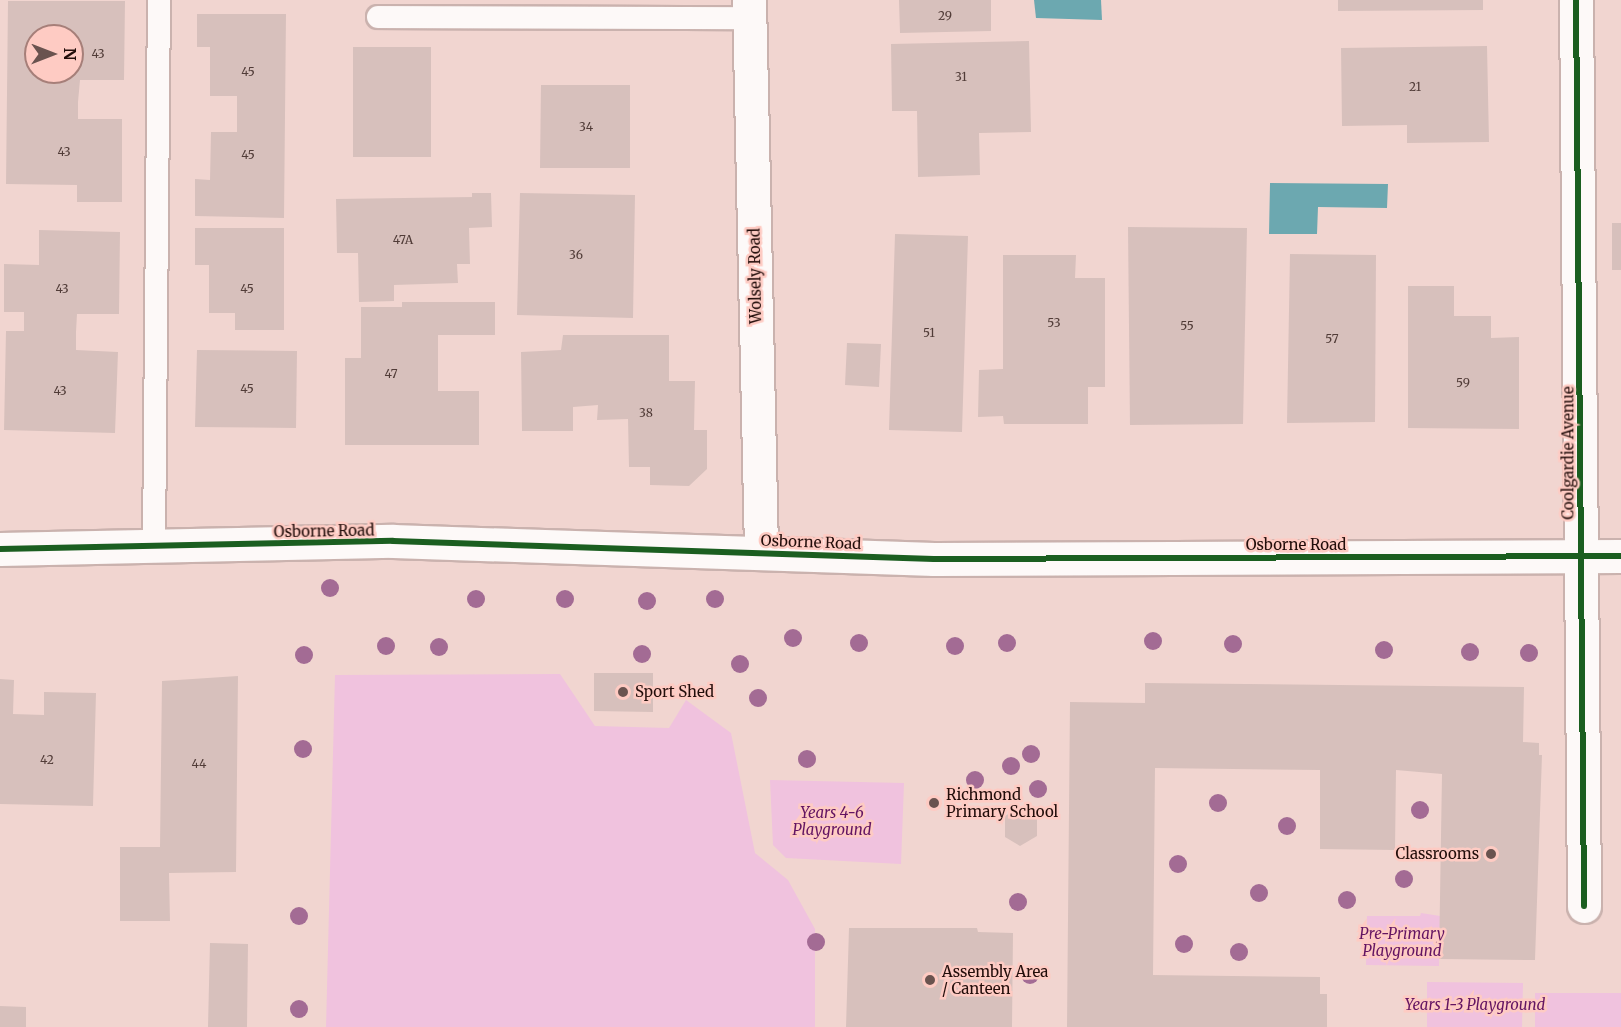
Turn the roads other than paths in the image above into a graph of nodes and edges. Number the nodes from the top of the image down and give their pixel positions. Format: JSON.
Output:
{"nodes":[{"id":1,"x":159,"y":0,"type":"edge"},
{"id":2,"x":1576,"y":0,"type":"edge"},
{"id":3,"x":750,"y":9,"type":"edge"},
{"id":4,"x":378,"y":17,"type":"dead end"},
{"id":5,"x":154,"y":546,"type":"junction"},
{"id":6,"x":0,"y":549,"type":"edge"},
{"id":7,"x":761,"y":551,"type":"junction"},
{"id":8,"x":1581,"y":556,"type":"junction"},
{"id":9,"x":1621,"y":556,"type":"edge"},
{"id":10,"x":1584,"y":906,"type":"dead end"}],
"edges":[{"from":1,"to":5,"type":"lane"},
{"from":2,"to":8,"type":"street","name":"Coolgardie Avenue"},
{"from":3,"to":4,"type":"lane"},
{"from":3,"to":7,"type":"street","name":"Wolsely Road"},
{"from":5,"to":6,"type":"street","name":"Osborne Road"},
{"from":5,"to":7,"type":"street","name":"Osborne Road"},
{"from":7,"to":8,"type":"street","name":"Osborne Road"},
{"from":8,"to":9,"type":"street","name":"Osborne Road"},
{"from":8,"to":10,"type":"street","name":"Coolgardie Avenue"}]}
